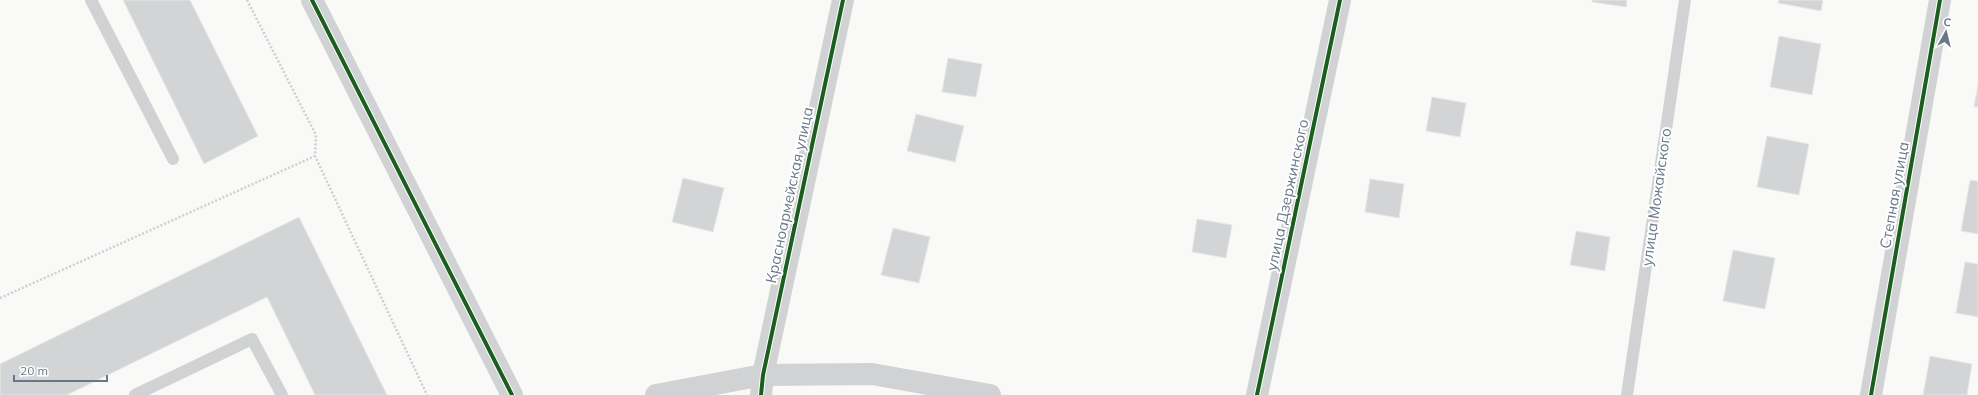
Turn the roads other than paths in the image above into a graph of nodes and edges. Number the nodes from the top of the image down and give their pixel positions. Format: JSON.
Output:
{"nodes":[{"id":1,"x":91,"y":0,"type":"edge"},
{"id":2,"x":312,"y":0,"type":"edge"},
{"id":3,"x":843,"y":0,"type":"edge"},
{"id":4,"x":1340,"y":0,"type":"edge"},
{"id":5,"x":1685,"y":0,"type":"edge"},
{"id":6,"x":1940,"y":0,"type":"edge"},
{"id":7,"x":173,"y":158,"type":"dead end"},
{"id":8,"x":762,"y":385,"type":"edge"},
{"id":9,"x":135,"y":395,"type":"edge"},
{"id":10,"x":282,"y":395,"type":"edge"},
{"id":11,"x":512,"y":395,"type":"edge"},
{"id":12,"x":656,"y":395,"type":"edge"},
{"id":13,"x":990,"y":395,"type":"edge"},
{"id":14,"x":1257,"y":395,"type":"edge"},
{"id":15,"x":1627,"y":395,"type":"edge"},
{"id":16,"x":1871,"y":395,"type":"edge"}],
"edges":[{"from":1,"to":7,"type":"lane"},
{"from":2,"to":11,"type":"street"},
{"from":3,"to":8,"type":"street","name":"Красноармейская улица"},
{"from":4,"to":14,"type":"street","name":"улица Дзержинского"},
{"from":5,"to":15,"type":"lane","name":"улица Можайского"},
{"from":6,"to":16,"type":"street","name":"Степная улица"},
{"from":8,"to":12,"type":"street"},
{"from":8,"to":13,"type":"street"},
{"from":9,"to":10,"type":"lane"}]}
